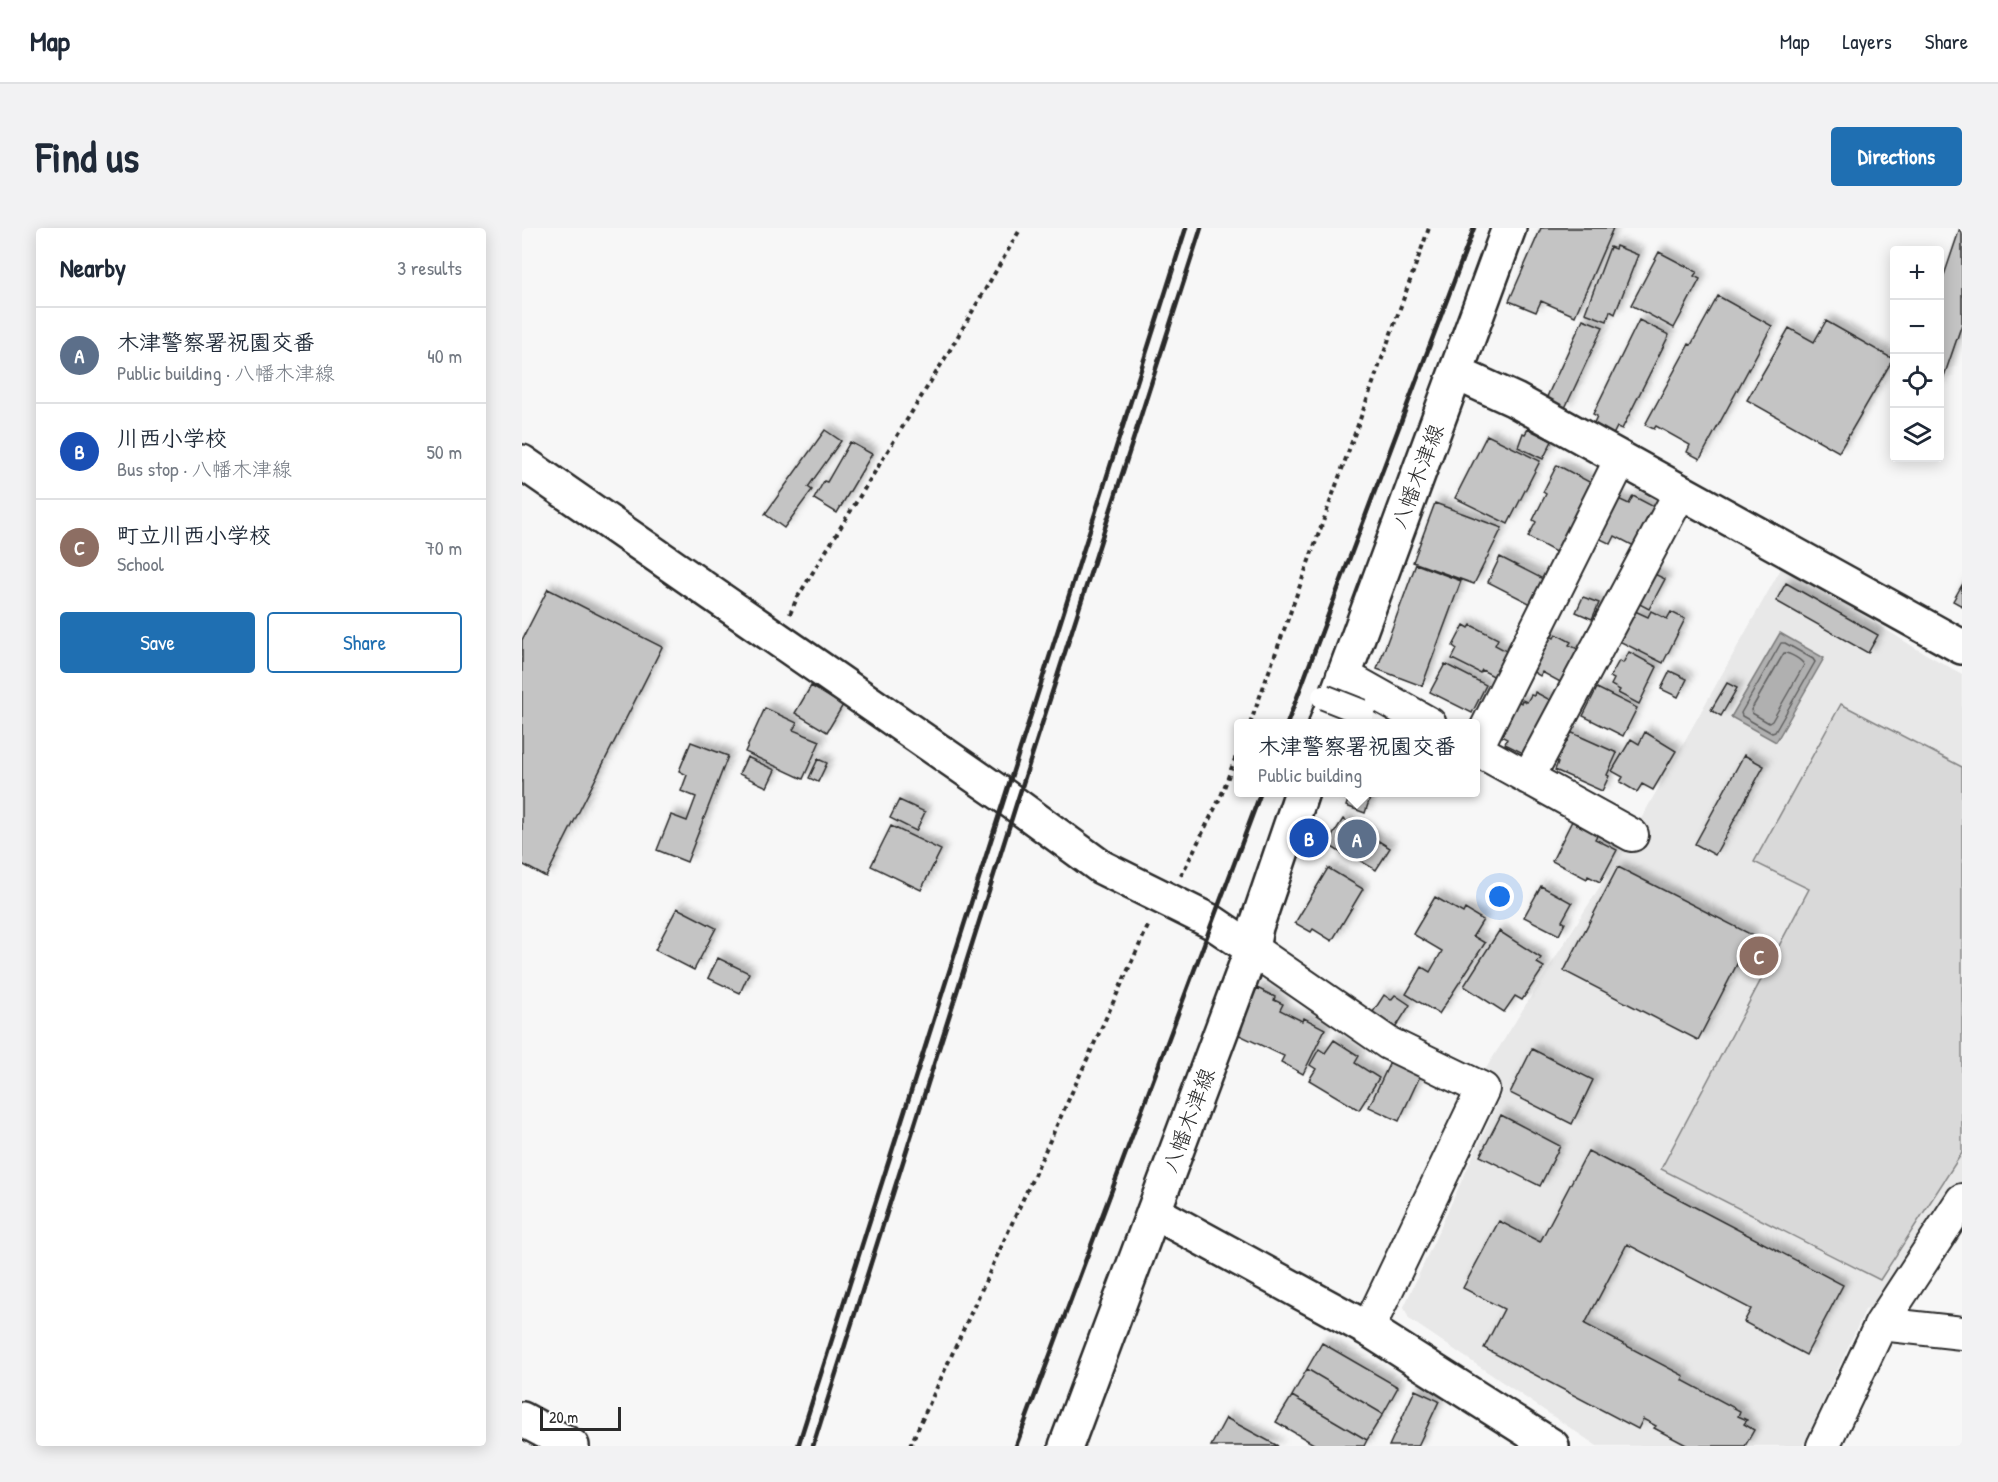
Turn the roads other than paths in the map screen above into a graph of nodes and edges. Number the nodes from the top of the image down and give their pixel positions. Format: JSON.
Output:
{"nodes":[{"id":1,"x":1509,"y":228,"type":"edge"},
{"id":2,"x":1456,"y":373,"type":"junction"},
{"id":3,"x":1621,"y":459,"type":"junction"},
{"id":4,"x":522,"y":462,"type":"edge"},
{"id":5,"x":1681,"y":491,"type":"junction"},
{"id":6,"x":1962,"y":647,"type":"edge"},
{"id":7,"x":1331,"y":698,"type":"edge"},
{"id":8,"x":1362,"y":712,"type":"dead end"},
{"id":9,"x":1414,"y":719,"type":"edge"},
{"id":10,"x":1480,"y":741,"type":"edge"},
{"id":11,"x":1480,"y":751,"type":"edge"},
{"id":12,"x":1528,"y":778,"type":"junction"},
{"id":13,"x":1300,"y":797,"type":"edge"},
{"id":14,"x":1632,"y":835,"type":"dead end"},
{"id":15,"x":1252,"y":949,"type":"junction"},
{"id":16,"x":1962,"y":1200,"type":"edge"},
{"id":17,"x":1154,"y":1212,"type":"junction"},
{"id":18,"x":1881,"y":1324,"type":"junction"},
{"id":19,"x":1368,"y":1329,"type":"junction"},
{"id":20,"x":1962,"y":1333,"type":"edge"},
{"id":21,"x":522,"y":1419,"type":"edge"},
{"id":22,"x":572,"y":1446,"type":"edge"},
{"id":23,"x":1066,"y":1446,"type":"edge"},
{"id":24,"x":1552,"y":1446,"type":"edge"},
{"id":25,"x":1823,"y":1446,"type":"edge"}],
"edges":[{"from":1,"to":2,"type":"street","name":"八幡木津線"},
{"from":2,"to":3,"type":"street"},
{"from":2,"to":7,"type":"street","name":"八幡木津線"},
{"from":3,"to":5,"type":"street"},
{"from":3,"to":10,"type":"street"},
{"from":4,"to":15,"type":"street"},
{"from":5,"to":6,"type":"street"},
{"from":5,"to":12,"type":"street"},
{"from":7,"to":8,"type":"street","bridge":true},
{"from":7,"to":9,"type":"street"},
{"from":11,"to":12,"type":"street"},
{"from":12,"to":14,"type":"street"},
{"from":13,"to":15,"type":"street","name":"八幡木津線"},
{"from":15,"to":17,"type":"street","name":"八幡木津線"},
{"from":15,"to":19,"type":"street"},
{"from":16,"to":18,"type":"street"},
{"from":17,"to":19,"type":"street"},
{"from":17,"to":23,"type":"street","name":"八幡木津線"},
{"from":18,"to":20,"type":"street"},
{"from":18,"to":25,"type":"street"},
{"from":19,"to":24,"type":"street"},
{"from":21,"to":22,"type":"street"}]}
